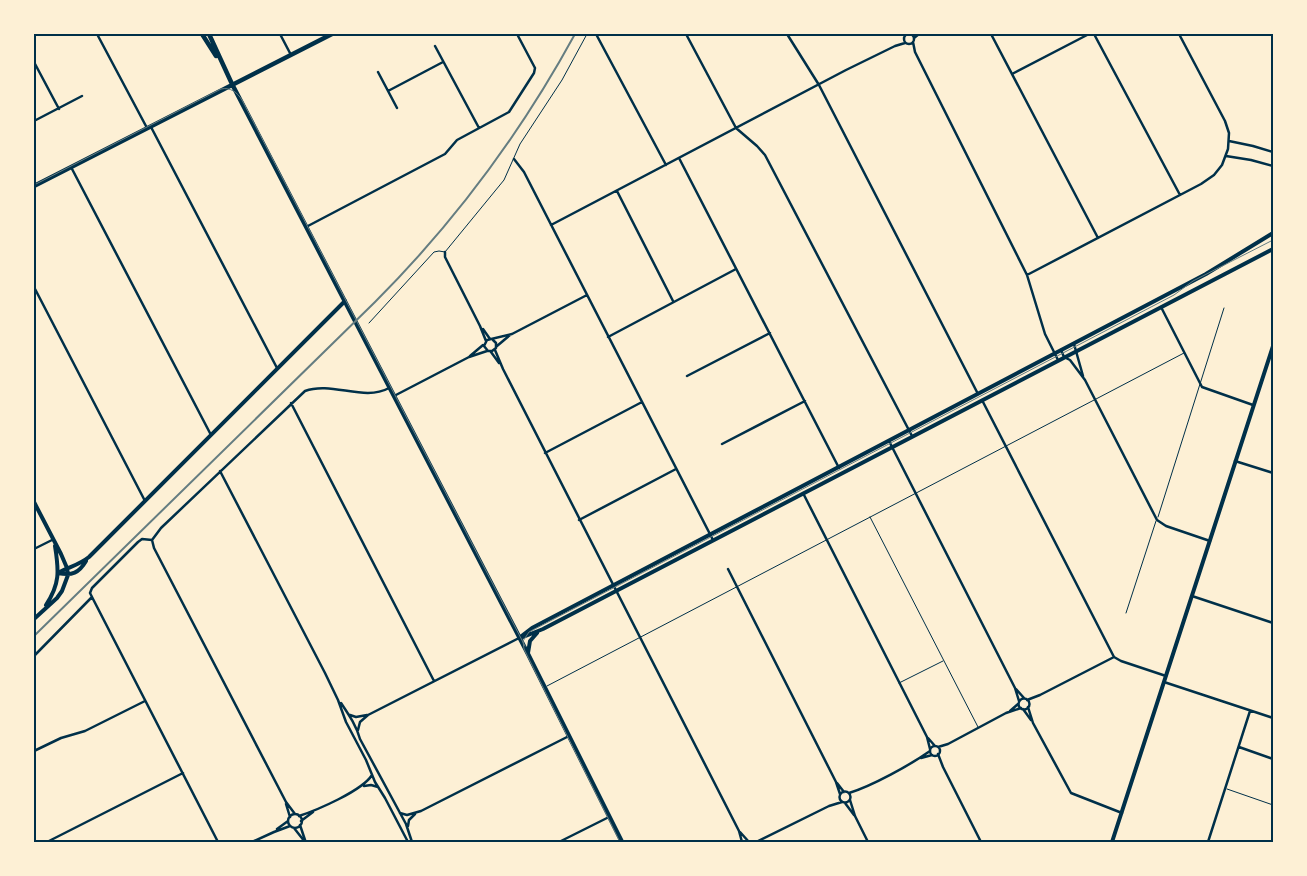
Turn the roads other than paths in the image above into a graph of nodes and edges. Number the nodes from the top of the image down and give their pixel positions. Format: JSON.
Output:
{"nodes":[{"id":1,"x":97,"y":34,"type":"edge"},
{"id":2,"x":202,"y":34,"type":"edge"},
{"id":3,"x":209,"y":34,"type":"edge"},
{"id":4,"x":280,"y":34,"type":"edge"},
{"id":5,"x":332,"y":34,"type":"edge"},
{"id":6,"x":517,"y":34,"type":"edge"},
{"id":7,"x":587,"y":34,"type":"edge"},
{"id":8,"x":596,"y":34,"type":"edge"},
{"id":9,"x":686,"y":34,"type":"edge"},
{"id":10,"x":787,"y":34,"type":"edge"},
{"id":11,"x":918,"y":34,"type":"edge"},
{"id":12,"x":991,"y":34,"type":"edge"},
{"id":13,"x":1089,"y":34,"type":"edge"},
{"id":14,"x":1094,"y":34,"type":"edge"},
{"id":15,"x":1179,"y":34,"type":"edge"},
{"id":16,"x":906,"y":35,"type":"edge"},
{"id":17,"x":913,"y":40,"type":"junction"},
{"id":18,"x":907,"y":44,"type":"junction"},
{"id":19,"x":436,"y":46,"type":"dead end"},
{"id":20,"x":895,"y":46,"type":"junction"},
{"id":21,"x":915,"y":52,"type":"junction"},
{"id":22,"x":291,"y":55,"type":"junction"},
{"id":23,"x":34,"y":62,"type":"edge"},
{"id":24,"x":444,"y":62,"type":"junction"},
{"id":25,"x":223,"y":68,"type":"junction"},
{"id":26,"x":378,"y":72,"type":"dead end"},
{"id":27,"x":1012,"y":74,"type":"junction"},
{"id":28,"x":232,"y":84,"type":"junction"},
{"id":29,"x":819,"y":85,"type":"junction"},
{"id":30,"x":388,"y":90,"type":"junction"},
{"id":31,"x":82,"y":96,"type":"dead end"},
{"id":32,"x":59,"y":108,"type":"junction"},
{"id":33,"x":397,"y":108,"type":"dead end"},
{"id":34,"x":34,"y":122,"type":"edge"},
{"id":35,"x":149,"y":127,"type":"junction"},
{"id":36,"x":479,"y":128,"type":"junction"},
{"id":37,"x":736,"y":128,"type":"junction"},
{"id":38,"x":1229,"y":141,"type":"junction"},
{"id":39,"x":1273,"y":152,"type":"edge"},
{"id":40,"x":1226,"y":156,"type":"junction"},
{"id":41,"x":679,"y":158,"type":"junction"},
{"id":42,"x":514,"y":159,"type":"junction"},
{"id":43,"x":666,"y":165,"type":"junction"},
{"id":44,"x":1273,"y":166,"type":"edge"},
{"id":45,"x":71,"y":167,"type":"junction"},
{"id":46,"x":34,"y":186,"type":"edge"},
{"id":47,"x":617,"y":191,"type":"junction"},
{"id":48,"x":1180,"y":195,"type":"junction"},
{"id":49,"x":552,"y":225,"type":"junction"},
{"id":50,"x":306,"y":227,"type":"junction"},
{"id":51,"x":1273,"y":233,"type":"edge"},
{"id":52,"x":1098,"y":238,"type":"junction"},
{"id":53,"x":1273,"y":249,"type":"edge"},
{"id":54,"x":445,"y":252,"type":"junction"},
{"id":55,"x":736,"y":268,"type":"junction"},
{"id":56,"x":1027,"y":274,"type":"junction"},
{"id":57,"x":1206,"y":274,"type":"junction"},
{"id":58,"x":1210,"y":281,"type":"junction"},
{"id":59,"x":34,"y":288,"type":"edge"},
{"id":60,"x":587,"y":295,"type":"junction"},
{"id":61,"x":1157,"y":299,"type":"junction"},
{"id":62,"x":345,"y":301,"type":"junction"},
{"id":63,"x":673,"y":301,"type":"junction"},
{"id":64,"x":1161,"y":307,"type":"junction"},
{"id":65,"x":1224,"y":308,"type":"dead end"},
{"id":66,"x":370,"y":323,"type":"dead end"},
{"id":67,"x":480,"y":326,"type":"junction"},
{"id":68,"x":770,"y":333,"type":"junction"},
{"id":69,"x":512,"y":334,"type":"junction"},
{"id":70,"x":608,"y":337,"type":"junction"},
{"id":71,"x":492,"y":340,"type":"junction"},
{"id":72,"x":485,"y":343,"type":"junction"},
{"id":73,"x":1073,"y":343,"type":"junction"},
{"id":74,"x":1273,"y":346,"type":"edge"},
{"id":75,"x":496,"y":348,"type":"junction"},
{"id":76,"x":1061,"y":349,"type":"junction"},
{"id":77,"x":1077,"y":350,"type":"junction"},
{"id":78,"x":489,"y":351,"type":"junction"},
{"id":79,"x":1054,"y":353,"type":"junction"},
{"id":80,"x":1184,"y":353,"type":"junction"},
{"id":81,"x":469,"y":357,"type":"junction"},
{"id":82,"x":1064,"y":357,"type":"junction"},
{"id":83,"x":1058,"y":360,"type":"junction"},
{"id":84,"x":1267,"y":366,"type":"junction"},
{"id":85,"x":1273,"y":368,"type":"edge"},
{"id":86,"x":278,"y":369,"type":"junction"},
{"id":87,"x":503,"y":369,"type":"junction"},
{"id":88,"x":687,"y":376,"type":"dead end"},
{"id":89,"x":1085,"y":380,"type":"junction"},
{"id":90,"x":1200,"y":384,"type":"junction"},
{"id":91,"x":390,"y":388,"type":"junction"},
{"id":92,"x":978,"y":394,"type":"junction"},
{"id":93,"x":394,"y":396,"type":"junction"},
{"id":94,"x":1095,"y":399,"type":"junction"},
{"id":95,"x":982,"y":400,"type":"junction"},
{"id":96,"x":805,"y":401,"type":"junction"},
{"id":97,"x":642,"y":402,"type":"junction"},
{"id":98,"x":291,"y":403,"type":"junction"},
{"id":99,"x":1253,"y":405,"type":"junction"},
{"id":100,"x":909,"y":431,"type":"junction"},
{"id":101,"x":211,"y":435,"type":"junction"},
{"id":102,"x":912,"y":436,"type":"junction"},
{"id":103,"x":889,"y":441,"type":"junction"},
{"id":104,"x":722,"y":444,"type":"dead end"},
{"id":105,"x":892,"y":446,"type":"junction"},
{"id":106,"x":1005,"y":446,"type":"junction"},
{"id":107,"x":545,"y":453,"type":"junction"},
{"id":108,"x":1235,"y":461,"type":"junction"},
{"id":109,"x":840,"y":468,"type":"junction"},
{"id":110,"x":676,"y":469,"type":"junction"},
{"id":111,"x":220,"y":471,"type":"junction"},
{"id":112,"x":842,"y":473,"type":"junction"},
{"id":113,"x":1273,"y":473,"type":"edge"},
{"id":114,"x":800,"y":488,"type":"junction"},
{"id":115,"x":803,"y":493,"type":"junction"},
{"id":116,"x":915,"y":493,"type":"junction"},
{"id":117,"x":145,"y":501,"type":"junction"},
{"id":118,"x":34,"y":502,"type":"edge"},
{"id":119,"x":869,"y":517,"type":"junction"},
{"id":120,"x":579,"y":520,"type":"junction"},
{"id":121,"x":1157,"y":520,"type":"junction"},
{"id":122,"x":711,"y":535,"type":"junction"},
{"id":123,"x":826,"y":539,"type":"junction"},
{"id":124,"x":152,"y":540,"type":"junction"},
{"id":125,"x":713,"y":540,"type":"junction"},
{"id":126,"x":1210,"y":540,"type":"junction"},
{"id":127,"x":53,"y":542,"type":"junction"},
{"id":128,"x":34,"y":549,"type":"edge"},
{"id":129,"x":89,"y":557,"type":"junction"},
{"id":130,"x":67,"y":568,"type":"junction"},
{"id":131,"x":728,"y":569,"type":"dead end"},
{"id":132,"x":58,"y":572,"type":"junction"},
{"id":133,"x":68,"y":575,"type":"junction"},
{"id":134,"x":614,"y":586,"type":"junction"},
{"id":135,"x":736,"y":586,"type":"junction"},
{"id":136,"x":616,"y":591,"type":"junction"},
{"id":137,"x":1192,"y":596,"type":"junction"},
{"id":138,"x":92,"y":597,"type":"junction"},
{"id":139,"x":43,"y":609,"type":"junction"},
{"id":140,"x":1126,"y":613,"type":"dead end"},
{"id":141,"x":34,"y":618,"type":"edge"},
{"id":142,"x":1273,"y":623,"type":"edge"},
{"id":143,"x":515,"y":629,"type":"junction"},
{"id":144,"x":531,"y":629,"type":"junction"},
{"id":145,"x":543,"y":629,"type":"junction"},
{"id":146,"x":522,"y":637,"type":"junction"},
{"id":147,"x":640,"y":637,"type":"junction"},
{"id":148,"x":34,"y":656,"type":"edge"},
{"id":149,"x":529,"y":657,"type":"junction"},
{"id":150,"x":1114,"y":657,"type":"junction"},
{"id":151,"x":943,"y":661,"type":"junction"},
{"id":152,"x":1166,"y":676,"type":"junction"},
{"id":153,"x":434,"y":681,"type":"junction"},
{"id":154,"x":1164,"y":682,"type":"junction"},
{"id":155,"x":899,"y":683,"type":"junction"},
{"id":156,"x":544,"y":687,"type":"junction"},
{"id":157,"x":1016,"y":688,"type":"junction"},
{"id":158,"x":1040,"y":695,"type":"junction"},
{"id":159,"x":1026,"y":699,"type":"junction"},
{"id":160,"x":145,"y":700,"type":"junction"},
{"id":161,"x":338,"y":700,"type":"junction"},
{"id":162,"x":1019,"y":703,"type":"junction"},
{"id":163,"x":1028,"y":706,"type":"junction"},
{"id":164,"x":1022,"y":709,"type":"junction"},
{"id":165,"x":1250,"y":711,"type":"junction"},
{"id":166,"x":373,"y":712,"type":"junction"},
{"id":167,"x":1006,"y":713,"type":"junction"},
{"id":168,"x":354,"y":718,"type":"junction"},
{"id":169,"x":1273,"y":718,"type":"edge"},
{"id":170,"x":1033,"y":723,"type":"junction"},
{"id":171,"x":347,"y":724,"type":"junction"},
{"id":172,"x":357,"y":725,"type":"junction"},
{"id":173,"x":978,"y":728,"type":"junction"},
{"id":174,"x":351,"y":731,"type":"junction"},
{"id":175,"x":569,"y":736,"type":"junction"},
{"id":176,"x":927,"y":737,"type":"junction"},
{"id":177,"x":1239,"y":747,"type":"junction"},
{"id":178,"x":930,"y":750,"type":"junction"},
{"id":179,"x":936,"y":751,"type":"junction"},
{"id":180,"x":34,"y":752,"type":"edge"},
{"id":181,"x":919,"y":759,"type":"junction"},
{"id":182,"x":1273,"y":759,"type":"edge"},
{"id":183,"x":183,"y":773,"type":"junction"},
{"id":184,"x":372,"y":776,"type":"junction"},
{"id":185,"x":382,"y":780,"type":"junction"},
{"id":186,"x":836,"y":782,"type":"junction"},
{"id":187,"x":360,"y":787,"type":"junction"},
{"id":188,"x":380,"y":789,"type":"junction"},
{"id":189,"x":1225,"y":789,"type":"junction"},
{"id":190,"x":860,"y":790,"type":"junction"},
{"id":191,"x":844,"y":792,"type":"junction"},
{"id":192,"x":849,"y":793,"type":"junction"},
{"id":193,"x":850,"y":798,"type":"junction"},
{"id":194,"x":841,"y":799,"type":"junction"},
{"id":195,"x":286,"y":802,"type":"junction"},
{"id":196,"x":1273,"y":805,"type":"edge"},
{"id":197,"x":314,"y":811,"type":"junction"},
{"id":198,"x":421,"y":811,"type":"junction"},
{"id":199,"x":1122,"y":812,"type":"junction"},
{"id":200,"x":295,"y":814,"type":"junction"},
{"id":201,"x":402,"y":815,"type":"junction"},
{"id":202,"x":299,"y":816,"type":"junction"},
{"id":203,"x":855,"y":816,"type":"junction"},
{"id":204,"x":290,"y":817,"type":"junction"},
{"id":205,"x":609,"y":817,"type":"junction"},
{"id":206,"x":288,"y":821,"type":"junction"},
{"id":207,"x":397,"y":822,"type":"junction"},
{"id":208,"x":301,"y":823,"type":"junction"},
{"id":209,"x":407,"y":824,"type":"junction"},
{"id":210,"x":292,"y":827,"type":"junction"},
{"id":211,"x":400,"y":830,"type":"junction"},
{"id":212,"x":740,"y":831,"type":"junction"},
{"id":213,"x":274,"y":832,"type":"junction"},
{"id":214,"x":762,"y":841,"type":"edge"},
{"id":215,"x":47,"y":842,"type":"edge"},
{"id":216,"x":218,"y":842,"type":"edge"},
{"id":217,"x":252,"y":842,"type":"edge"},
{"id":218,"x":306,"y":842,"type":"edge"},
{"id":219,"x":408,"y":842,"type":"edge"},
{"id":220,"x":412,"y":842,"type":"edge"},
{"id":221,"x":559,"y":842,"type":"edge"},
{"id":222,"x":622,"y":842,"type":"edge"},
{"id":223,"x":742,"y":842,"type":"edge"},
{"id":224,"x":749,"y":842,"type":"edge"},
{"id":225,"x":756,"y":842,"type":"edge"},
{"id":226,"x":868,"y":842,"type":"edge"},
{"id":227,"x":981,"y":842,"type":"edge"},
{"id":228,"x":1112,"y":842,"type":"edge"},
{"id":229,"x":1208,"y":842,"type":"edge"}],
"edges":[{"from":1,"to":35,"type":"street"},
{"from":2,"to":25,"type":"main road"},
{"from":3,"to":25,"type":"main road"},
{"from":4,"to":22,"type":"street"},
{"from":5,"to":22,"type":"main road"},
{"from":6,"to":36,"type":"street"},
{"from":7,"to":42,"type":"lane"},
{"from":8,"to":43,"type":"street"},
{"from":9,"to":37,"type":"street"},
{"from":10,"to":29,"type":"street"},
{"from":11,"to":16,"type":"street"},
{"from":11,"to":17,"type":"street"},
{"from":12,"to":27,"type":"street"},
{"from":13,"to":27,"type":"street"},
{"from":14,"to":48,"type":"street"},
{"from":15,"to":38,"type":"street"},
{"from":16,"to":17,"type":"street"},
{"from":16,"to":18,"type":"street"},
{"from":16,"to":20,"type":"street"},
{"from":17,"to":18,"type":"street"},
{"from":17,"to":21,"type":"street"},
{"from":18,"to":20,"type":"street"},
{"from":18,"to":21,"type":"street"},
{"from":19,"to":24,"type":"street"},
{"from":20,"to":29,"type":"street"},
{"from":21,"to":56,"type":"street"},
{"from":22,"to":28,"type":"main road"},
{"from":23,"to":32,"type":"street"},
{"from":24,"to":30,"type":"street"},
{"from":24,"to":36,"type":"street"},
{"from":25,"to":28,"type":"main road"},
{"from":26,"to":30,"type":"street"},
{"from":27,"to":52,"type":"street"},
{"from":28,"to":35,"type":"main road"},
{"from":28,"to":50,"type":"main road"},
{"from":29,"to":37,"type":"street"},
{"from":29,"to":92,"type":"street"},
{"from":30,"to":33,"type":"street"},
{"from":31,"to":32,"type":"street"},
{"from":32,"to":34,"type":"street"},
{"from":35,"to":45,"type":"main road"},
{"from":35,"to":86,"type":"street"},
{"from":36,"to":50,"type":"street"},
{"from":37,"to":41,"type":"street"},
{"from":37,"to":100,"type":"street"},
{"from":38,"to":39,"type":"street"},
{"from":38,"to":40,"type":"street"},
{"from":40,"to":44,"type":"street"},
{"from":40,"to":48,"type":"street"},
{"from":41,"to":43,"type":"street"},
{"from":41,"to":55,"type":"street"},
{"from":42,"to":49,"type":"street"},
{"from":42,"to":54,"type":"lane"},
{"from":43,"to":47,"type":"street"},
{"from":45,"to":46,"type":"main road"},
{"from":45,"to":101,"type":"street"},
{"from":47,"to":49,"type":"street"},
{"from":47,"to":63,"type":"street"},
{"from":48,"to":52,"type":"street"},
{"from":49,"to":60,"type":"street"},
{"from":50,"to":62,"type":"main road"},
{"from":51,"to":57,"type":"street"},
{"from":52,"to":56,"type":"street"},
{"from":53,"to":58,"type":"street"},
{"from":54,"to":66,"type":"lane"},
{"from":54,"to":67,"type":"street"},
{"from":55,"to":63,"type":"street"},
{"from":55,"to":68,"type":"street"},
{"from":56,"to":79,"type":"street"},
{"from":57,"to":58,"type":"street"},
{"from":57,"to":61,"type":"street"},
{"from":58,"to":64,"type":"street"},
{"from":59,"to":117,"type":"street"},
{"from":60,"to":69,"type":"street"},
{"from":60,"to":70,"type":"street"},
{"from":61,"to":64,"type":"street"},
{"from":61,"to":73,"type":"street"},
{"from":62,"to":86,"type":"street"},
{"from":62,"to":91,"type":"main road"},
{"from":63,"to":70,"type":"street"},
{"from":64,"to":77,"type":"street"},
{"from":64,"to":80,"type":"street"},
{"from":65,"to":90,"type":"lane"},
{"from":67,"to":71,"type":"street"},
{"from":67,"to":72,"type":"street"},
{"from":68,"to":88,"type":"street"},
{"from":68,"to":96,"type":"street"},
{"from":69,"to":71,"type":"street"},
{"from":69,"to":75,"type":"street"},
{"from":70,"to":97,"type":"street"},
{"from":71,"to":72,"type":"street"},
{"from":71,"to":75,"type":"street"},
{"from":72,"to":78,"type":"street"},
{"from":72,"to":81,"type":"street"},
{"from":73,"to":76,"type":"street"},
{"from":73,"to":77,"type":"street"},
{"from":74,"to":84,"type":"street"},
{"from":75,"to":78,"type":"street"},
{"from":75,"to":87,"type":"street"},
{"from":76,"to":79,"type":"street"},
{"from":76,"to":82,"type":"street"},
{"from":77,"to":82,"type":"street"},
{"from":77,"to":89,"type":"street"},
{"from":78,"to":81,"type":"street"},
{"from":78,"to":87,"type":"street"},
{"from":79,"to":83,"type":"street"},
{"from":79,"to":92,"type":"street"},
{"from":80,"to":90,"type":"street"},
{"from":80,"to":94,"type":"lane"},
{"from":81,"to":93,"type":"street"},
{"from":82,"to":83,"type":"street"},
{"from":82,"to":89,"type":"street"},
{"from":83,"to":95,"type":"street"},
{"from":84,"to":85,"type":"street"},
{"from":84,"to":99,"type":"street"},
{"from":86,"to":101,"type":"street"},
{"from":87,"to":107,"type":"street"},
{"from":89,"to":94,"type":"street"},
{"from":90,"to":99,"type":"street"},
{"from":90,"to":121,"type":"lane"},
{"from":91,"to":93,"type":"main road"},
{"from":91,"to":98,"type":"street"},
{"from":92,"to":95,"type":"street"},
{"from":92,"to":100,"type":"street"},
{"from":93,"to":143,"type":"main road"},
{"from":94,"to":106,"type":"lane"},
{"from":94,"to":121,"type":"street"},
{"from":95,"to":102,"type":"street"},
{"from":95,"to":106,"type":"street"},
{"from":96,"to":104,"type":"street"},
{"from":96,"to":109,"type":"street"},
{"from":97,"to":107,"type":"street"},
{"from":97,"to":110,"type":"street"},
{"from":98,"to":111,"type":"street"},
{"from":98,"to":153,"type":"street"},
{"from":99,"to":108,"type":"street"},
{"from":100,"to":102,"type":"street"},
{"from":100,"to":103,"type":"street"},
{"from":101,"to":117,"type":"street"},
{"from":102,"to":105,"type":"street"},
{"from":103,"to":105,"type":"street"},
{"from":103,"to":109,"type":"street"},
{"from":105,"to":112,"type":"street"},
{"from":105,"to":116,"type":"street"},
{"from":106,"to":116,"type":"lane"},
{"from":106,"to":150,"type":"street"},
{"from":107,"to":120,"type":"street"},
{"from":108,"to":113,"type":"street"},
{"from":108,"to":126,"type":"street"},
{"from":109,"to":112,"type":"street"},
{"from":109,"to":114,"type":"street"},
{"from":110,"to":120,"type":"street"},
{"from":110,"to":122,"type":"street"},
{"from":111,"to":124,"type":"street"},
{"from":111,"to":161,"type":"street"},
{"from":112,"to":115,"type":"street"},
{"from":114,"to":115,"type":"street"},
{"from":114,"to":122,"type":"street"},
{"from":115,"to":123,"type":"street"},
{"from":115,"to":125,"type":"street"},
{"from":116,"to":119,"type":"lane"},
{"from":116,"to":157,"type":"street"},
{"from":117,"to":129,"type":"street"},
{"from":118,"to":127,"type":"street"},
{"from":119,"to":123,"type":"lane"},
{"from":119,"to":151,"type":"lane"},
{"from":120,"to":134,"type":"street"},
{"from":121,"to":126,"type":"street"},
{"from":121,"to":140,"type":"lane"},
{"from":122,"to":125,"type":"street"},
{"from":122,"to":134,"type":"street"},
{"from":123,"to":135,"type":"lane"},
{"from":123,"to":155,"type":"street"},
{"from":124,"to":138,"type":"street"},
{"from":124,"to":195,"type":"street"},
{"from":125,"to":136,"type":"street"},
{"from":126,"to":137,"type":"street"},
{"from":127,"to":128,"type":"street"},
{"from":127,"to":130,"type":"street"},
{"from":127,"to":132,"type":"street"},
{"from":129,"to":130,"type":"street"},
{"from":129,"to":133,"type":"street"},
{"from":130,"to":132,"type":"street"},
{"from":130,"to":133,"type":"street"},
{"from":131,"to":135,"type":"street"},
{"from":132,"to":133,"type":"street"},
{"from":132,"to":139,"type":"street"},
{"from":133,"to":139,"type":"street"},
{"from":134,"to":136,"type":"street"},
{"from":134,"to":144,"type":"street"},
{"from":135,"to":147,"type":"lane"},
{"from":135,"to":186,"type":"street"},
{"from":136,"to":145,"type":"street"},
{"from":136,"to":147,"type":"street"},
{"from":137,"to":142,"type":"street"},
{"from":137,"to":152,"type":"street"},
{"from":138,"to":148,"type":"street"},
{"from":138,"to":160,"type":"street"},
{"from":139,"to":141,"type":"street"},
{"from":143,"to":144,"type":"street"},
{"from":143,"to":146,"type":"main road"},
{"from":144,"to":146,"type":"street"},
{"from":145,"to":146,"type":"street"},
{"from":145,"to":149,"type":"street"},
{"from":146,"to":149,"type":"main road"},
{"from":146,"to":153,"type":"street"},
{"from":147,"to":156,"type":"lane"},
{"from":147,"to":212,"type":"street"},
{"from":149,"to":156,"type":"main road"},
{"from":150,"to":152,"type":"street"},
{"from":150,"to":158,"type":"street"},
{"from":151,"to":155,"type":"lane"},
{"from":151,"to":173,"type":"lane"},
{"from":152,"to":154,"type":"street"},
{"from":153,"to":166,"type":"street"},
{"from":154,"to":165,"type":"street"},
{"from":154,"to":199,"type":"street"},
{"from":155,"to":176,"type":"street"},
{"from":156,"to":175,"type":"main road"},
{"from":157,"to":159,"type":"street"},
{"from":157,"to":162,"type":"street"},
{"from":158,"to":159,"type":"street"},
{"from":158,"to":163,"type":"street"},
{"from":159,"to":162,"type":"street"},
{"from":159,"to":163,"type":"street"},
{"from":160,"to":180,"type":"street"},
{"from":160,"to":183,"type":"street"},
{"from":161,"to":168,"type":"street"},
{"from":161,"to":171,"type":"street"},
{"from":162,"to":164,"type":"street"},
{"from":162,"to":167,"type":"street"},
{"from":163,"to":164,"type":"street"},
{"from":163,"to":170,"type":"street"},
{"from":164,"to":167,"type":"street"},
{"from":164,"to":170,"type":"street"},
{"from":165,"to":169,"type":"street"},
{"from":165,"to":177,"type":"street"},
{"from":166,"to":168,"type":"street"},
{"from":166,"to":172,"type":"street"},
{"from":167,"to":173,"type":"street"},
{"from":168,"to":171,"type":"street"},
{"from":168,"to":172,"type":"street"},
{"from":170,"to":199,"type":"street"},
{"from":171,"to":174,"type":"street"},
{"from":172,"to":174,"type":"street"},
{"from":172,"to":185,"type":"street"},
{"from":173,"to":179,"type":"street"},
{"from":174,"to":184,"type":"street"},
{"from":175,"to":198,"type":"street"},
{"from":175,"to":205,"type":"main road"},
{"from":176,"to":178,"type":"street"},
{"from":176,"to":179,"type":"street"},
{"from":177,"to":182,"type":"street"},
{"from":177,"to":189,"type":"street"},
{"from":178,"to":179,"type":"street"},
{"from":178,"to":179,"type":"street"},
{"from":178,"to":181,"type":"street"},
{"from":179,"to":181,"type":"street"},
{"from":179,"to":227,"type":"street"},
{"from":181,"to":190,"type":"street"},
{"from":183,"to":215,"type":"street"},
{"from":183,"to":216,"type":"street"},
{"from":184,"to":185,"type":"street"},
{"from":184,"to":187,"type":"street"},
{"from":184,"to":188,"type":"street"},
{"from":185,"to":201,"type":"street"},
{"from":186,"to":191,"type":"street"},
{"from":186,"to":194,"type":"street"},
{"from":187,"to":188,"type":"street"},
{"from":187,"to":197,"type":"street"},
{"from":188,"to":207,"type":"street"},
{"from":189,"to":196,"type":"lane"},
{"from":189,"to":229,"type":"street"},
{"from":190,"to":192,"type":"street"},
{"from":190,"to":193,"type":"street"},
{"from":191,"to":192,"type":"street"},
{"from":191,"to":194,"type":"street"},
{"from":192,"to":193,"type":"street"},
{"from":193,"to":194,"type":"street"},
{"from":193,"to":203,"type":"street"},
{"from":194,"to":203,"type":"street"},
{"from":194,"to":214,"type":"street"},
{"from":195,"to":200,"type":"street"},
{"from":195,"to":204,"type":"street"},
{"from":197,"to":202,"type":"street"},
{"from":197,"to":208,"type":"street"},
{"from":198,"to":201,"type":"street"},
{"from":198,"to":209,"type":"street"},
{"from":199,"to":228,"type":"street"},
{"from":200,"to":202,"type":"street"},
{"from":200,"to":204,"type":"street"},
{"from":201,"to":207,"type":"street"},
{"from":201,"to":209,"type":"street"},
{"from":202,"to":208,"type":"street"},
{"from":203,"to":226,"type":"street"},
{"from":204,"to":206,"type":"street"},
{"from":205,"to":221,"type":"street"},
{"from":205,"to":222,"type":"main road"},
{"from":206,"to":210,"type":"street"},
{"from":206,"to":213,"type":"street"},
{"from":207,"to":211,"type":"street"},
{"from":208,"to":210,"type":"street"},
{"from":208,"to":218,"type":"street"},
{"from":209,"to":211,"type":"street"},
{"from":209,"to":220,"type":"street"},
{"from":210,"to":213,"type":"street"},
{"from":210,"to":218,"type":"street"},
{"from":211,"to":219,"type":"street"},
{"from":212,"to":223,"type":"street"},
{"from":212,"to":224,"type":"street"},
{"from":213,"to":217,"type":"street"},
{"from":214,"to":225,"type":"street"}]}
